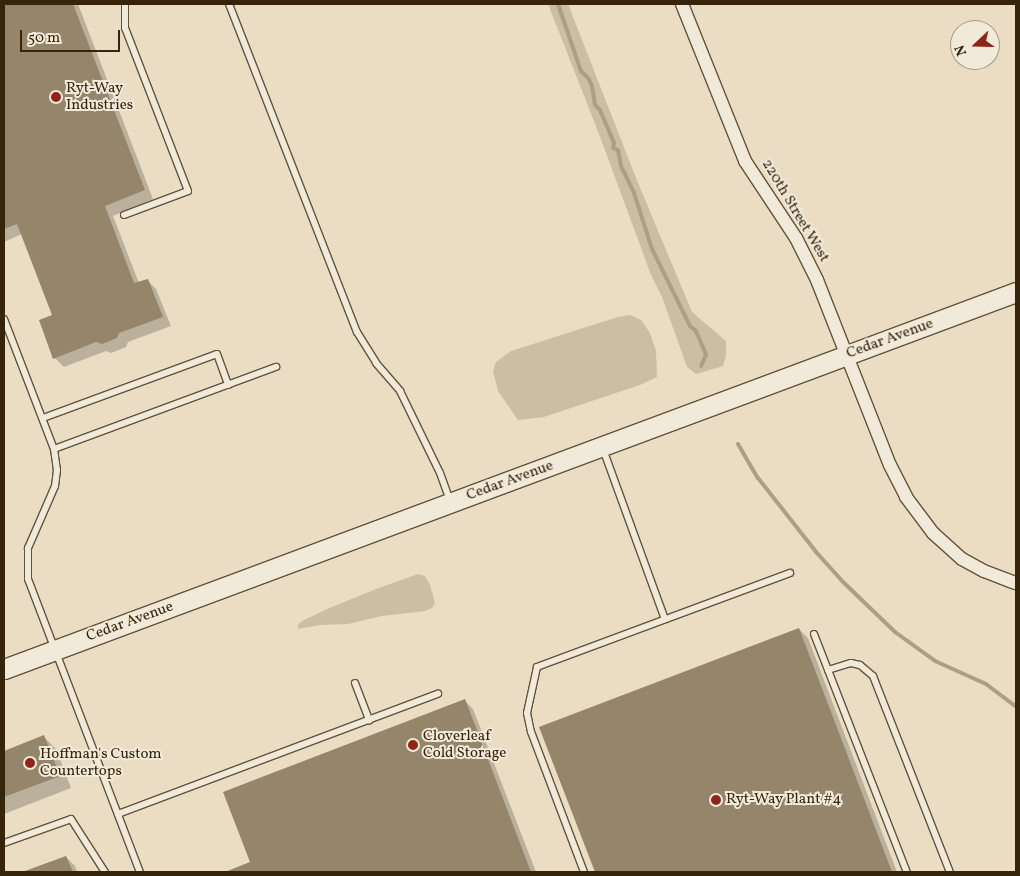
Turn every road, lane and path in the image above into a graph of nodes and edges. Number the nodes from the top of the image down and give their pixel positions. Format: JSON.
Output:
{"nodes":[{"id":1,"x":125,"y":4,"type":"edge"},
{"id":2,"x":229,"y":4,"type":"edge"},
{"id":3,"x":682,"y":4,"type":"edge"},
{"id":4,"x":124,"y":215,"type":"dead end"},
{"id":5,"x":1016,"y":292,"type":"edge"},
{"id":6,"x":4,"y":319,"type":"edge"},
{"id":7,"x":847,"y":355,"type":"junction"},
{"id":8,"x":276,"y":367,"type":"dead end"},
{"id":9,"x":228,"y":385,"type":"junction"},
{"id":10,"x":42,"y":418,"type":"junction"},
{"id":11,"x":602,"y":446,"type":"junction"},
{"id":12,"x":54,"y":449,"type":"junction"},
{"id":13,"x":451,"y":502,"type":"junction"},
{"id":14,"x":790,"y":573,"type":"dead end"},
{"id":15,"x":1016,"y":583,"type":"edge"},
{"id":16,"x":665,"y":620,"type":"junction"},
{"id":17,"x":814,"y":634,"type":"dead end"},
{"id":18,"x":56,"y":650,"type":"junction"},
{"id":19,"x":4,"y":669,"type":"edge"},
{"id":20,"x":828,"y":670,"type":"junction"},
{"id":21,"x":355,"y":682,"type":"dead end"},
{"id":22,"x":438,"y":694,"type":"dead end"},
{"id":23,"x":369,"y":720,"type":"junction"},
{"id":24,"x":118,"y":814,"type":"junction"},
{"id":25,"x":4,"y":843,"type":"edge"},
{"id":26,"x":105,"y":872,"type":"edge"},
{"id":27,"x":140,"y":872,"type":"edge"},
{"id":28,"x":584,"y":872,"type":"edge"},
{"id":29,"x":907,"y":872,"type":"edge"},
{"id":30,"x":950,"y":872,"type":"edge"}],
"edges":[{"from":1,"to":4,"type":"lane"},
{"from":2,"to":13,"type":"lane"},
{"from":3,"to":7,"type":"street","name":"220th Street West"},
{"from":5,"to":7,"type":"main road","name":"Cedar Avenue"},
{"from":6,"to":10,"type":"lane"},
{"from":7,"to":11,"type":"main road","name":"Cedar Avenue"},
{"from":7,"to":15,"type":"street","name":"220th Street West"},
{"from":8,"to":9,"type":"lane"},
{"from":9,"to":10,"type":"lane"},
{"from":9,"to":12,"type":"lane"},
{"from":10,"to":12,"type":"lane"},
{"from":11,"to":13,"type":"main road","name":"Cedar Avenue"},
{"from":11,"to":16,"type":"lane"},
{"from":12,"to":18,"type":"lane"},
{"from":13,"to":18,"type":"main road","name":"Cedar Avenue"},
{"from":14,"to":16,"type":"lane"},
{"from":16,"to":28,"type":"lane"},
{"from":17,"to":20,"type":"lane"},
{"from":18,"to":19,"type":"main road","name":"Cedar Avenue"},
{"from":18,"to":24,"type":"lane"},
{"from":20,"to":29,"type":"lane"},
{"from":20,"to":30,"type":"lane"},
{"from":21,"to":23,"type":"lane"},
{"from":22,"to":23,"type":"lane"},
{"from":23,"to":24,"type":"lane"},
{"from":24,"to":27,"type":"lane"},
{"from":25,"to":26,"type":"lane"}]}
